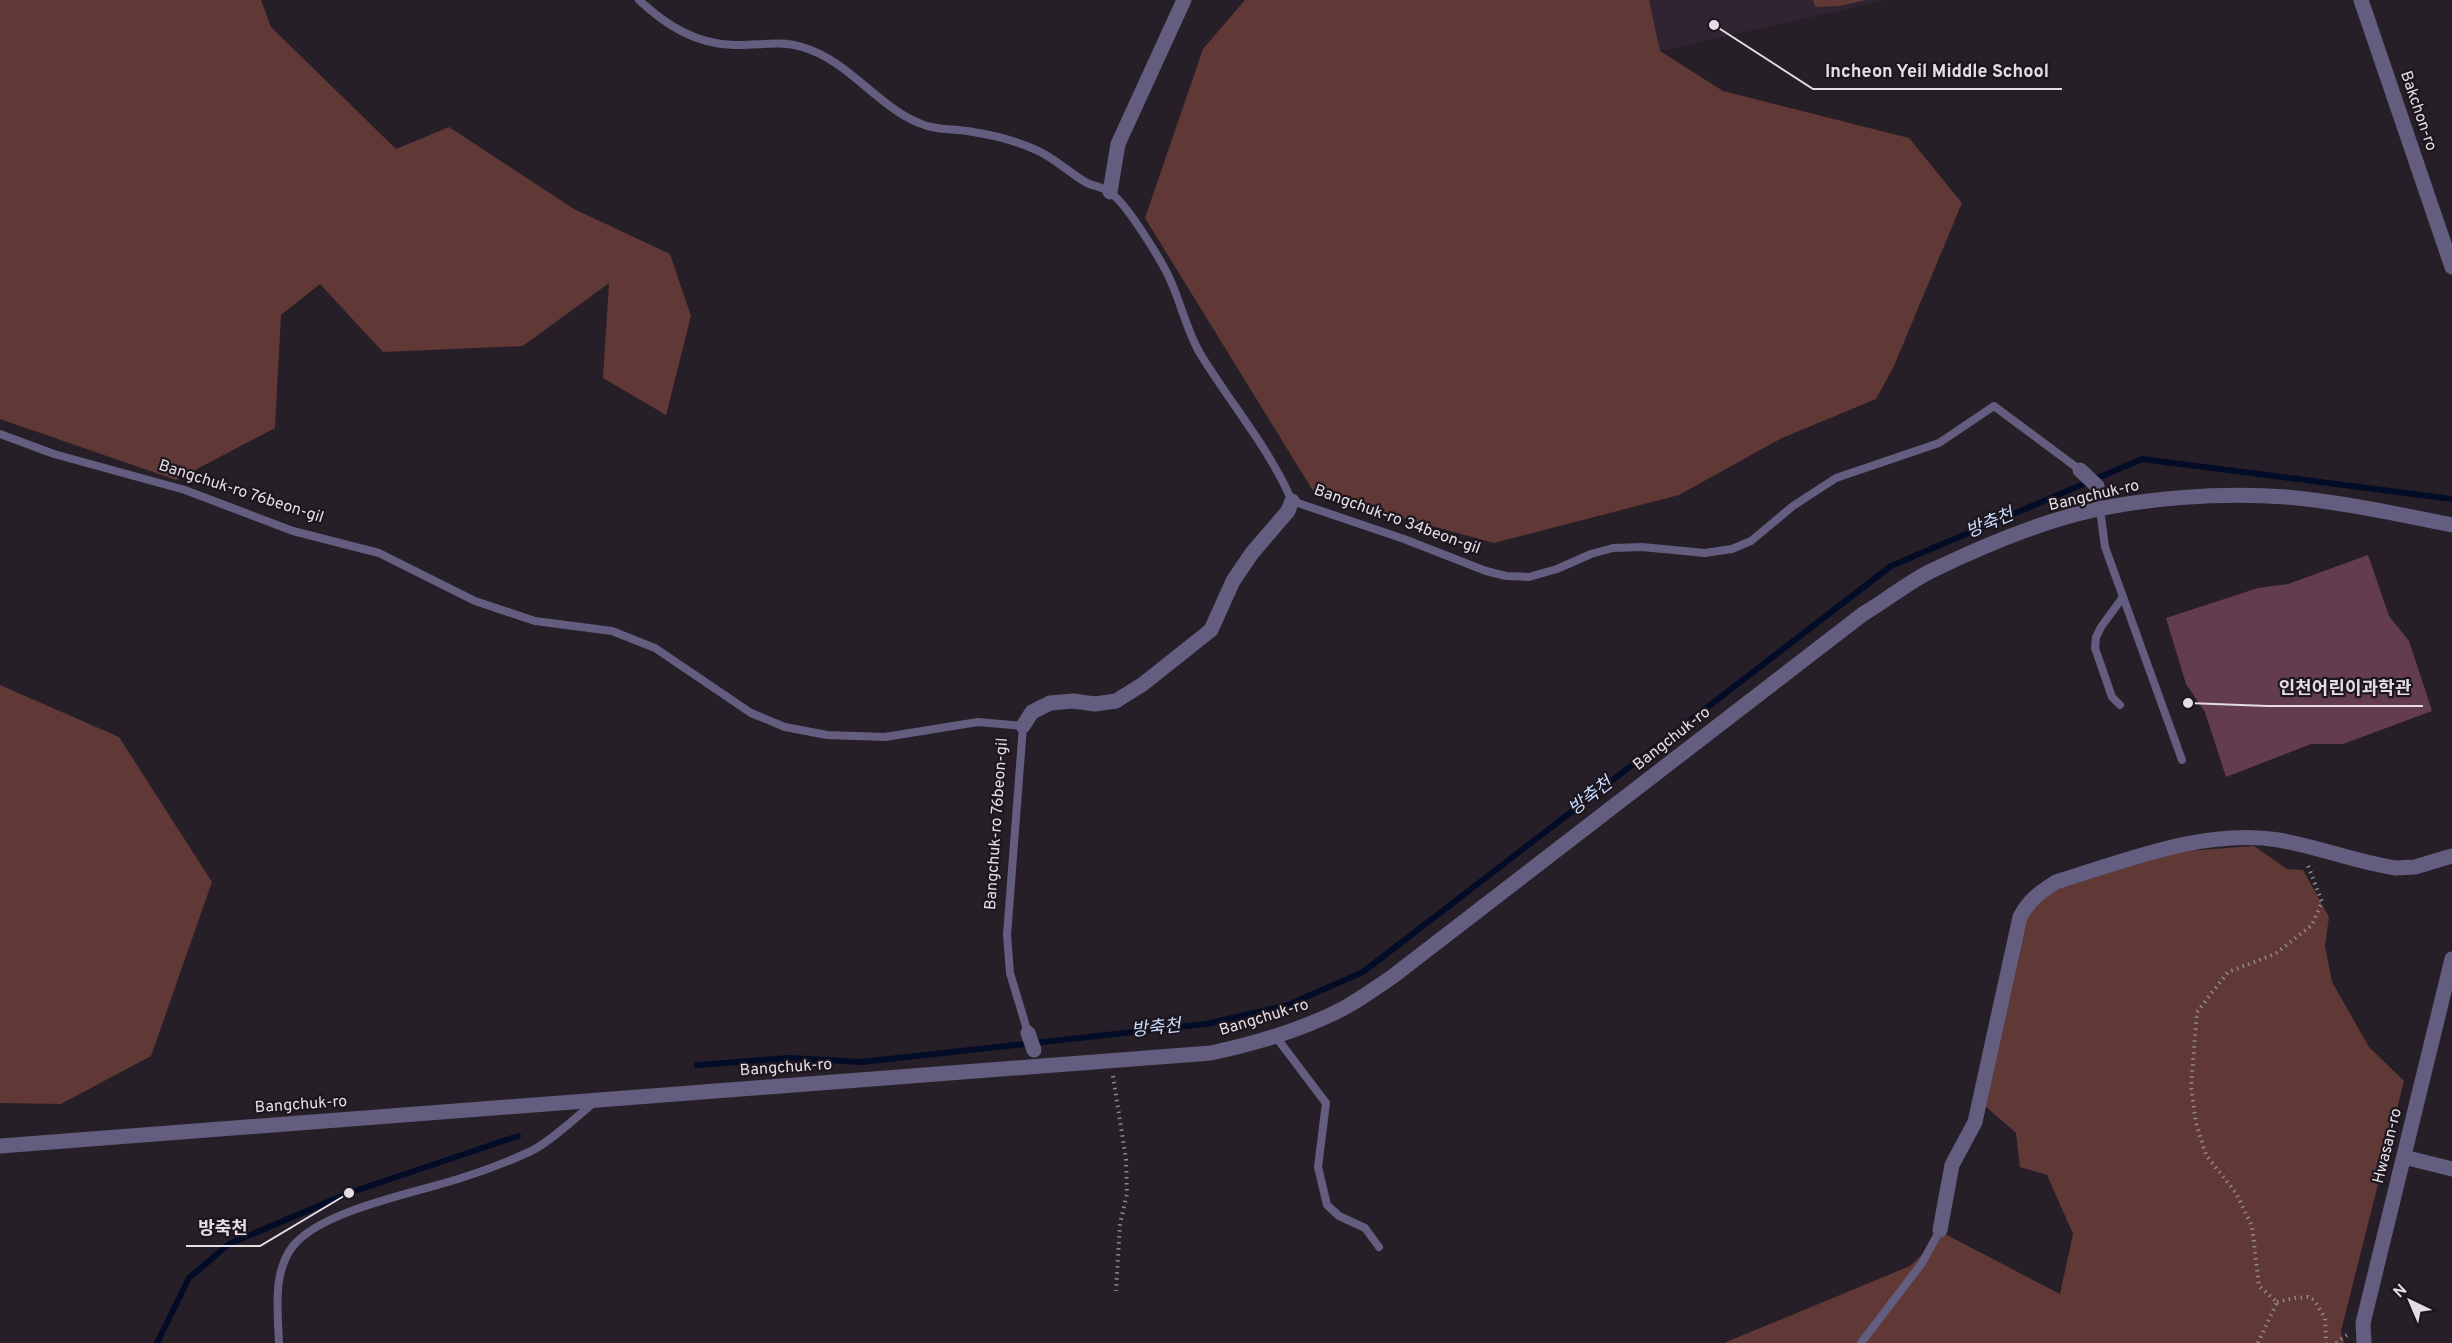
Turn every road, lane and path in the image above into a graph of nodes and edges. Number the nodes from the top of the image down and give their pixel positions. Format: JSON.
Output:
{"nodes":[{"id":1,"x":639,"y":0,"type":"edge"},
{"id":2,"x":1184,"y":0,"type":"edge"},
{"id":3,"x":2361,"y":0,"type":"edge"},
{"id":4,"x":1110,"y":192,"type":"junction"},
{"id":5,"x":2452,"y":267,"type":"edge"},
{"id":6,"x":0,"y":434,"type":"edge"},
{"id":7,"x":2080,"y":470,"type":"joint"},
{"id":8,"x":2097,"y":486,"type":"joint"},
{"id":9,"x":1292,"y":501,"type":"junction"},
{"id":10,"x":2100,"y":510,"type":"junction"},
{"id":11,"x":2452,"y":525,"type":"edge"},
{"id":12,"x":2123,"y":597,"type":"junction"},
{"id":13,"x":2120,"y":705,"type":"dead end"},
{"id":14,"x":1023,"y":726,"type":"junction"},
{"id":15,"x":2182,"y":760,"type":"dead end"},
{"id":16,"x":2301,"y":846,"type":"junction"},
{"id":17,"x":2452,"y":856,"type":"edge"},
{"id":18,"x":2452,"y":959,"type":"edge"},
{"id":19,"x":2450,"y":974,"type":"edge"},
{"id":20,"x":1028,"y":1033,"type":"joint"},
{"id":21,"x":1276,"y":1036,"type":"junction"},
{"id":22,"x":1034,"y":1050,"type":"joint"},
{"id":23,"x":1110,"y":1061,"type":"junction"},
{"id":24,"x":1044,"y":1066,"type":"junction"},
{"id":25,"x":597,"y":1100,"type":"junction"},
{"id":26,"x":0,"y":1146,"type":"edge"},
{"id":27,"x":2404,"y":1157,"type":"junction"},
{"id":28,"x":2452,"y":1168,"type":"edge"},
{"id":29,"x":1940,"y":1230,"type":"joint"},
{"id":30,"x":1379,"y":1247,"type":"dead end"},
{"id":31,"x":1116,"y":1291,"type":"dead end"},
{"id":32,"x":2277,"y":1302,"type":"junction"},
{"id":33,"x":279,"y":1343,"type":"edge"},
{"id":34,"x":1861,"y":1343,"type":"edge"},
{"id":35,"x":2258,"y":1343,"type":"edge"},
{"id":36,"x":2326,"y":1343,"type":"edge"},
{"id":37,"x":2364,"y":1343,"type":"edge"}],
"edges":[{"from":1,"to":4,"type":"lane","name":"Bangchuk-ro 34beon-gil"},
{"from":2,"to":4,"type":"street"},
{"from":3,"to":5,"type":"street","name":"Bakchon-ro"},
{"from":4,"to":9,"type":"lane","name":"Bangchuk-ro 34beon-gil"},
{"from":6,"to":14,"type":"lane","name":"Bangchuk-ro 76beon-gil"},
{"from":7,"to":8,"type":"street","name":"Bangchuk-ro 34beon-gil"},
{"from":7,"to":9,"type":"lane","name":"Bangchuk-ro 34beon-gil"},
{"from":8,"to":10,"type":"lane","name":"Bangchuk-ro 34beon-gil"},
{"from":9,"to":14,"type":"street"},
{"from":10,"to":11,"type":"street","name":"Bangchuk-ro"},
{"from":10,"to":12,"type":"lane","name":"Bangchuk-ro 34beon-gil"},
{"from":10,"to":21,"type":"street","name":"Bangchuk-ro"},
{"from":12,"to":13,"type":"lane"},
{"from":12,"to":15,"type":"lane","name":"Bangchuk-ro 34beon-gil"},
{"from":14,"to":20,"type":"lane","name":"Bangchuk-ro 76beon-gil"},
{"from":16,"to":17,"type":"street"},
{"from":16,"to":29,"type":"street"},
{"from":16,"to":32,"type":"path"},
{"from":18,"to":19,"type":"street","name":"Hwasan-ro"},
{"from":19,"to":27,"type":"street","name":"Hwasan-ro"},
{"from":20,"to":22,"type":"street","name":"Bangchuk-ro 76beon-gil"},
{"from":21,"to":23,"type":"street","name":"Bangchuk-ro"},
{"from":21,"to":30,"type":"lane"},
{"from":22,"to":24,"type":"lane","name":"Bangchuk-ro 76beon-gil"},
{"from":23,"to":24,"type":"street","name":"Bangchuk-ro"},
{"from":23,"to":31,"type":"path"},
{"from":24,"to":25,"type":"street","name":"Bangchuk-ro"},
{"from":25,"to":26,"type":"street","name":"Bangchuk-ro"},
{"from":25,"to":33,"type":"lane"},
{"from":27,"to":28,"type":"street"},
{"from":27,"to":37,"type":"street","name":"Hwasan-ro"},
{"from":29,"to":34,"type":"lane"},
{"from":32,"to":35,"type":"path"},
{"from":32,"to":36,"type":"path"}]}
